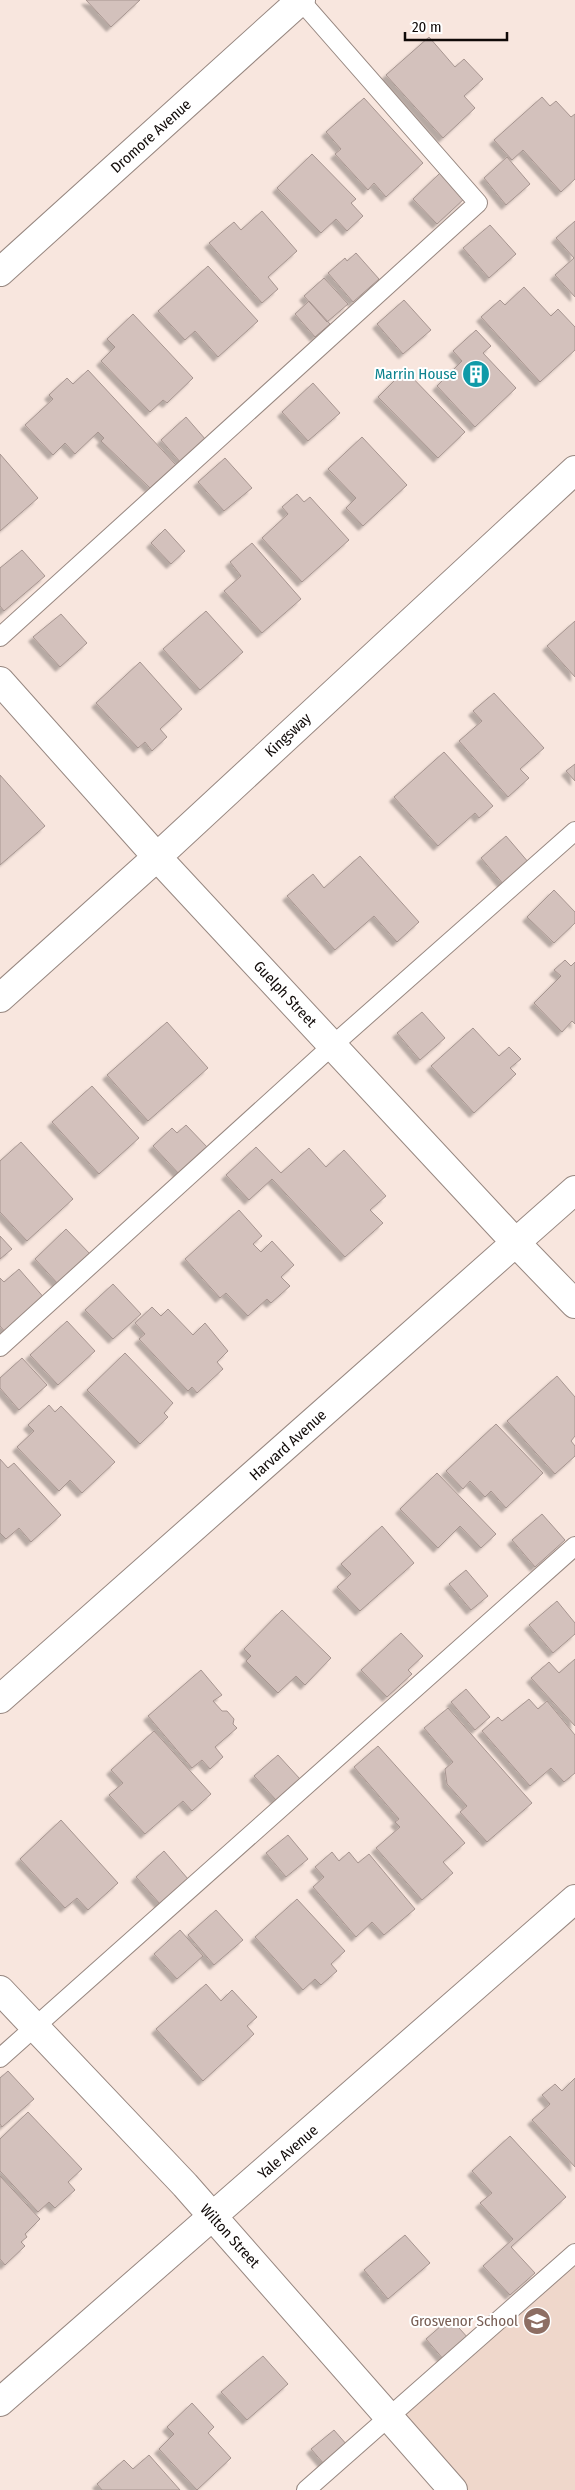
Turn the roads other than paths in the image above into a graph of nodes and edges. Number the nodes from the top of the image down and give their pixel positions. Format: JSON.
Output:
{"nodes":[{"id":1,"x":301,"y":0,"type":"edge"},
{"id":2,"x":0,"y":272,"type":"edge"},
{"id":3,"x":575,"y":470,"type":"edge"},
{"id":4,"x":0,"y":637,"type":"edge"},
{"id":5,"x":0,"y":681,"type":"edge"},
{"id":6,"x":575,"y":831,"type":"edge"},
{"id":7,"x":157,"y":856,"type":"junction"},
{"id":8,"x":0,"y":998,"type":"edge"},
{"id":9,"x":333,"y":1045,"type":"junction"},
{"id":10,"x":575,"y":1190,"type":"edge"},
{"id":11,"x":516,"y":1243,"type":"junction"},
{"id":12,"x":575,"y":1304,"type":"edge"},
{"id":13,"x":0,"y":1347,"type":"edge"},
{"id":14,"x":575,"y":1546,"type":"edge"},
{"id":15,"x":0,"y":1699,"type":"edge"},
{"id":16,"x":575,"y":1899,"type":"edge"},
{"id":17,"x":0,"y":1990,"type":"edge"},
{"id":18,"x":34,"y":2028,"type":"junction"},
{"id":19,"x":0,"y":2058,"type":"edge"},
{"id":20,"x":212,"y":2217,"type":"junction"},
{"id":21,"x":575,"y":2253,"type":"edge"},
{"id":22,"x":0,"y":2402,"type":"edge"},
{"id":23,"x":390,"y":2418,"type":"junction"},
{"id":24,"x":306,"y":2490,"type":"edge"},
{"id":25,"x":453,"y":2490,"type":"edge"}],
"edges":[{"from":1,"to":2,"type":"street","name":"Dromore Avenue"},
{"from":1,"to":4,"type":"lane"},
{"from":3,"to":7,"type":"street","name":"Kingsway"},
{"from":5,"to":7,"type":"street","name":"Guelph Street"},
{"from":6,"to":9,"type":"lane"},
{"from":7,"to":8,"type":"street","name":"Kingsway"},
{"from":7,"to":9,"type":"street","name":"Guelph Street"},
{"from":9,"to":11,"type":"street","name":"Guelph Street"},
{"from":9,"to":13,"type":"lane"},
{"from":10,"to":11,"type":"street","name":"Harvard Avenue"},
{"from":11,"to":12,"type":"street","name":"Guelph Street"},
{"from":11,"to":15,"type":"street","name":"Harvard Avenue"},
{"from":14,"to":18,"type":"lane"},
{"from":16,"to":20,"type":"street","name":"Yale Avenue"},
{"from":17,"to":18,"type":"street","name":"Wilton Street"},
{"from":18,"to":19,"type":"lane"},
{"from":18,"to":20,"type":"street","name":"Wilton Street"},
{"from":20,"to":22,"type":"street","name":"Yale Avenue"},
{"from":20,"to":23,"type":"street","name":"Wilton Street"},
{"from":21,"to":23,"type":"lane"},
{"from":23,"to":24,"type":"lane"},
{"from":23,"to":25,"type":"street","name":"Wilton Street"}]}
